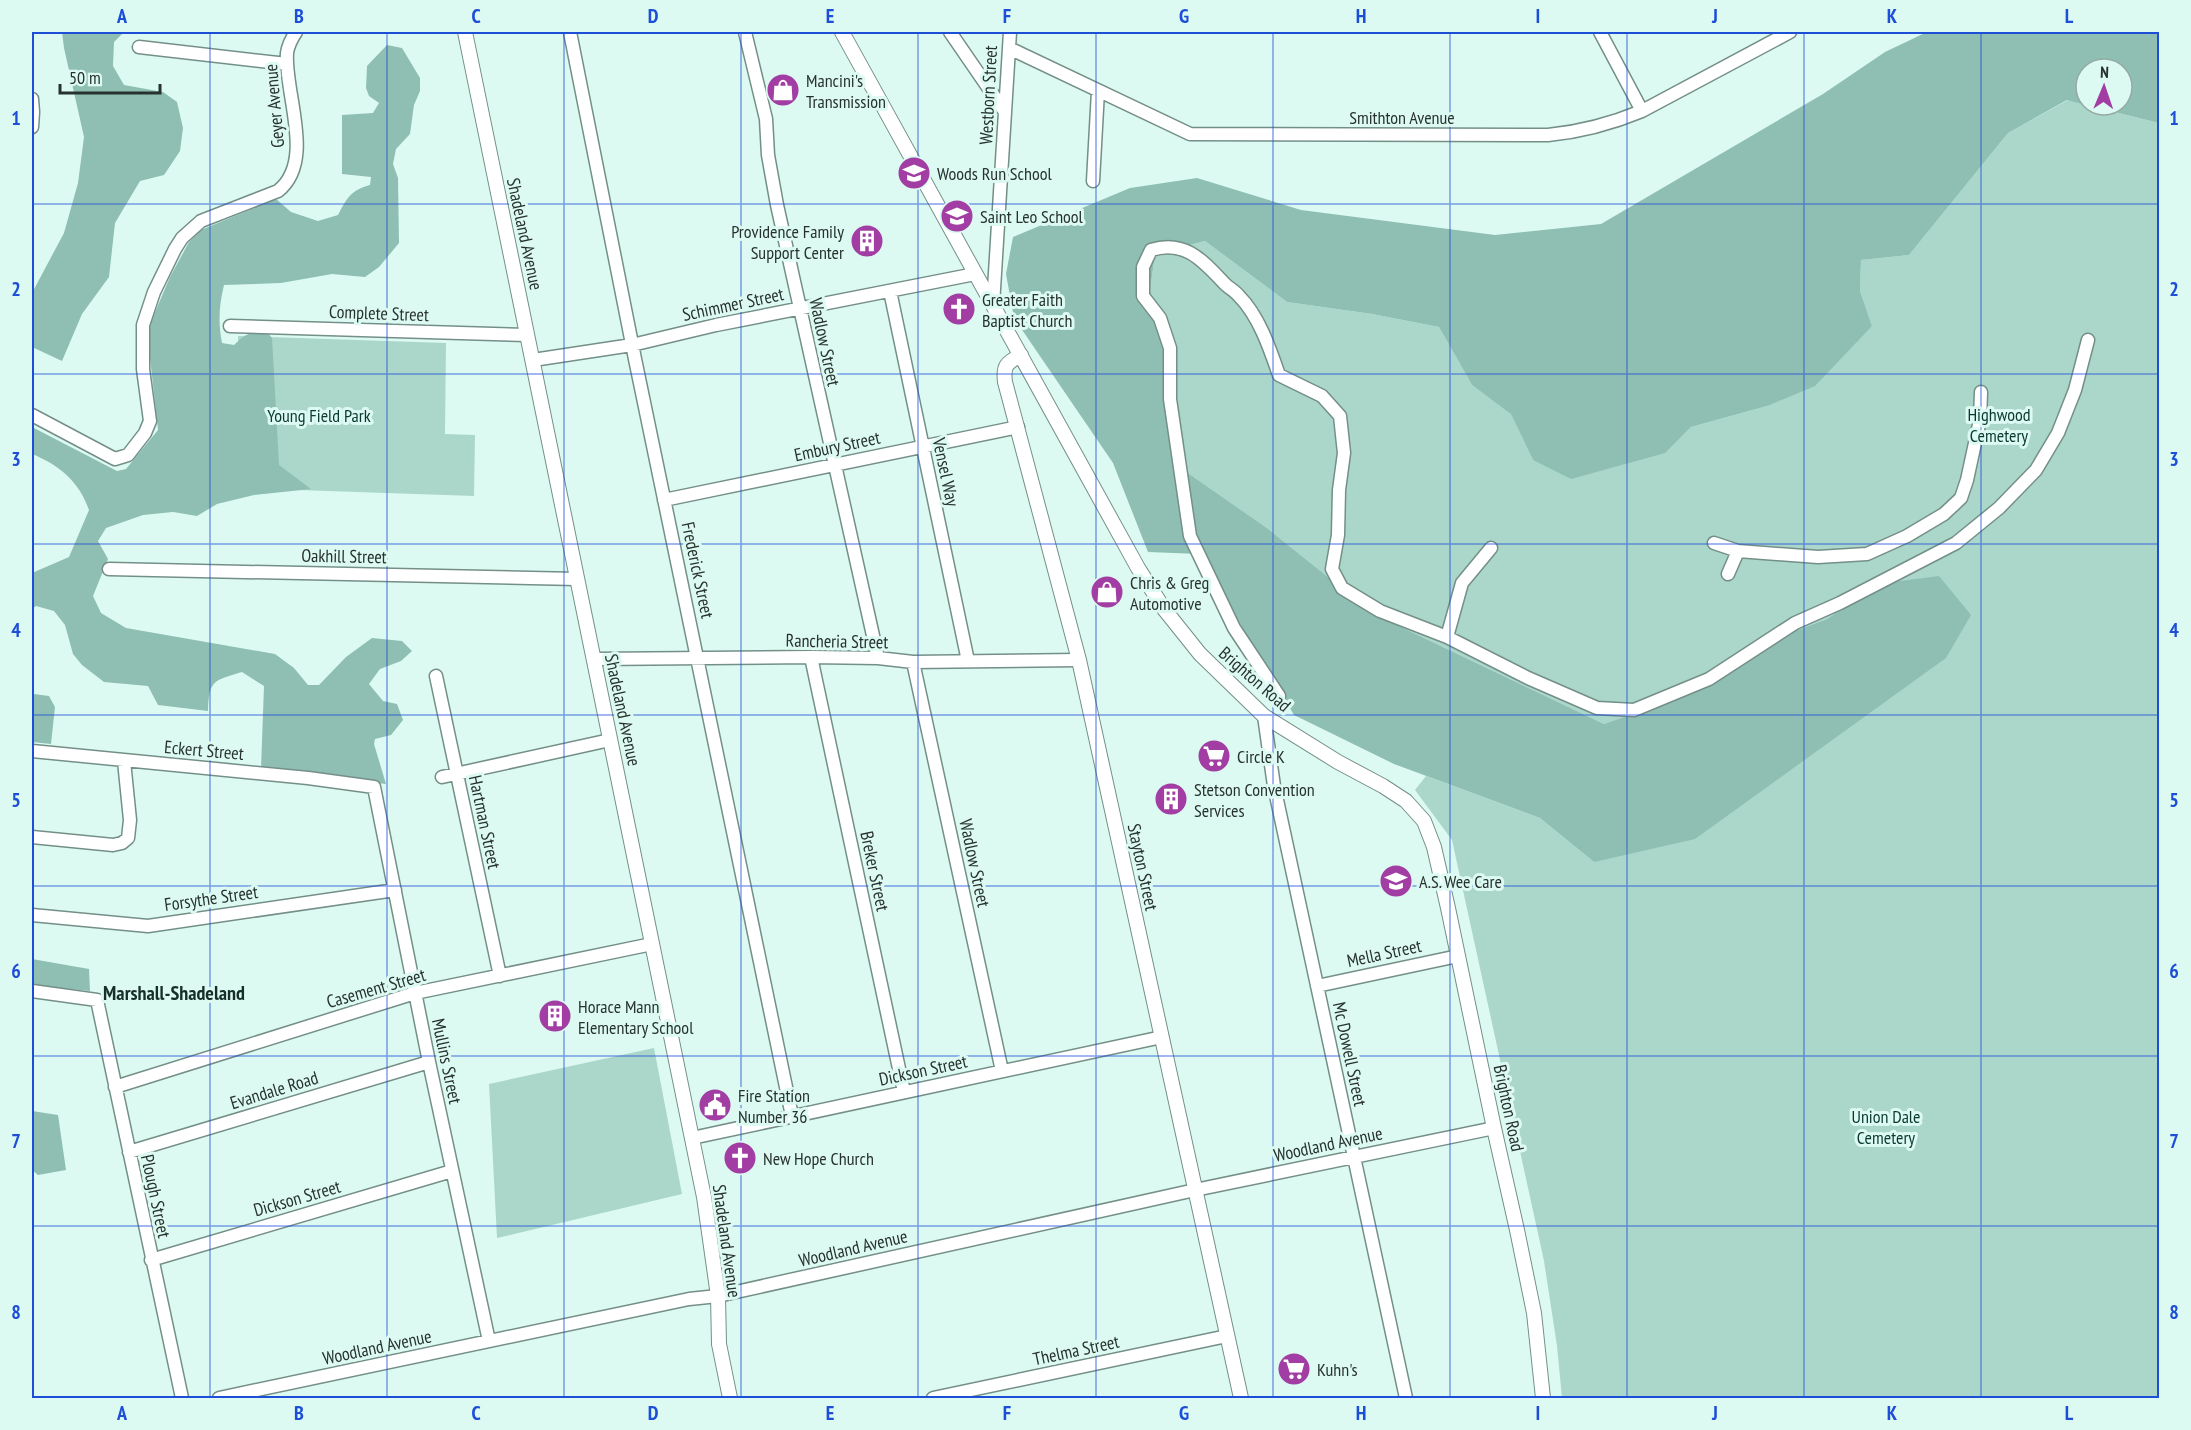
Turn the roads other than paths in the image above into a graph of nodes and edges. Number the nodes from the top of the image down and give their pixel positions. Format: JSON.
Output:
{"nodes":[{"id":1,"x":296,"y":32,"type":"edge"},
{"id":2,"x":465,"y":32,"type":"edge"},
{"id":3,"x":570,"y":32,"type":"edge"},
{"id":4,"x":745,"y":32,"type":"edge"},
{"id":5,"x":842,"y":32,"type":"edge"},
{"id":6,"x":950,"y":32,"type":"edge"},
{"id":7,"x":1010,"y":32,"type":"edge"},
{"id":8,"x":1600,"y":32,"type":"edge"},
{"id":9,"x":1790,"y":32,"type":"edge"},
{"id":10,"x":139,"y":47,"type":"dead end"},
{"id":11,"x":1009,"y":48,"type":"junction"},
{"id":12,"x":287,"y":64,"type":"junction"},
{"id":13,"x":1098,"y":91,"type":"junction"},
{"id":14,"x":32,"y":99,"type":"edge"},
{"id":15,"x":1642,"y":111,"type":"junction"},
{"id":16,"x":1005,"y":112,"type":"junction"},
{"id":17,"x":32,"y":127,"type":"edge"},
{"id":18,"x":1093,"y":181,"type":"dead end"},
{"id":19,"x":975,"y":274,"type":"junction"},
{"id":20,"x":890,"y":291,"type":"junction"},
{"id":21,"x":993,"y":305,"type":"junction"},
{"id":22,"x":800,"y":309,"type":"junction"},
{"id":23,"x":230,"y":326,"type":"dead end"},
{"id":24,"x":527,"y":335,"type":"junction"},
{"id":25,"x":2088,"y":340,"type":"dead end"},
{"id":26,"x":632,"y":345,"type":"junction"},
{"id":27,"x":1021,"y":355,"type":"junction"},
{"id":28,"x":532,"y":360,"type":"junction"},
{"id":29,"x":1982,"y":392,"type":"dead end"},
{"id":30,"x":32,"y":414,"type":"edge"},
{"id":31,"x":1018,"y":427,"type":"junction"},
{"id":32,"x":922,"y":446,"type":"junction"},
{"id":33,"x":834,"y":465,"type":"junction"},
{"id":34,"x":664,"y":500,"type":"junction"},
{"id":35,"x":1714,"y":543,"type":"dead end"},
{"id":36,"x":1491,"y":548,"type":"dead end"},
{"id":37,"x":1738,"y":551,"type":"junction"},
{"id":38,"x":109,"y":569,"type":"dead end"},
{"id":39,"x":1728,"y":574,"type":"dead end"},
{"id":40,"x":578,"y":579,"type":"junction"},
{"id":41,"x":1447,"y":637,"type":"junction"},
{"id":42,"x":811,"y":657,"type":"junction"},
{"id":43,"x":698,"y":658,"type":"junction"},
{"id":44,"x":878,"y":658,"type":"junction"},
{"id":45,"x":594,"y":659,"type":"junction"},
{"id":46,"x":1079,"y":660,"type":"junction"},
{"id":47,"x":968,"y":661,"type":"junction"},
{"id":48,"x":913,"y":662,"type":"junction"},
{"id":49,"x":436,"y":676,"type":"dead end"},
{"id":50,"x":1279,"y":696,"type":"dead end"},
{"id":51,"x":1264,"y":716,"type":"junction"},
{"id":52,"x":610,"y":740,"type":"junction"},
{"id":53,"x":32,"y":751,"type":"edge"},
{"id":54,"x":124,"y":761,"type":"junction"},
{"id":55,"x":457,"y":774,"type":"junction"},
{"id":56,"x":442,"y":777,"type":"dead end"},
{"id":57,"x":374,"y":788,"type":"joint"},
{"id":58,"x":32,"y":837,"type":"edge"},
{"id":59,"x":395,"y":890,"type":"junction"},
{"id":60,"x":32,"y":915,"type":"edge"},
{"id":61,"x":652,"y":944,"type":"junction"},
{"id":62,"x":1458,"y":956,"type":"junction"},
{"id":63,"x":500,"y":976,"type":"junction"},
{"id":64,"x":1317,"y":986,"type":"junction"},
{"id":65,"x":32,"y":991,"type":"edge"},
{"id":66,"x":415,"y":993,"type":"junction"},
{"id":67,"x":1161,"y":1037,"type":"junction"},
{"id":68,"x":429,"y":1062,"type":"junction"},
{"id":69,"x":1002,"y":1071,"type":"junction"},
{"id":70,"x":115,"y":1087,"type":"junction"},
{"id":71,"x":904,"y":1092,"type":"junction"},
{"id":72,"x":792,"y":1116,"type":"junction"},
{"id":73,"x":1494,"y":1128,"type":"junction"},
{"id":74,"x":692,"y":1138,"type":"junction"},
{"id":75,"x":129,"y":1152,"type":"junction"},
{"id":76,"x":1354,"y":1157,"type":"junction"},
{"id":77,"x":452,"y":1171,"type":"junction"},
{"id":78,"x":1195,"y":1190,"type":"junction"},
{"id":79,"x":152,"y":1260,"type":"junction"},
{"id":80,"x":718,"y":1296,"type":"junction"},
{"id":81,"x":1227,"y":1336,"type":"junction"},
{"id":82,"x":489,"y":1341,"type":"junction"},
{"id":83,"x":182,"y":1398,"type":"edge"},
{"id":84,"x":219,"y":1398,"type":"edge"},
{"id":85,"x":730,"y":1398,"type":"edge"},
{"id":86,"x":933,"y":1398,"type":"edge"},
{"id":87,"x":1241,"y":1398,"type":"edge"},
{"id":88,"x":1406,"y":1398,"type":"edge"},
{"id":89,"x":1543,"y":1398,"type":"edge"}],
"edges":[{"from":1,"to":12,"type":"street","name":"Geyer Avenue"},
{"from":2,"to":24,"type":"street","name":"Shadeland Avenue"},
{"from":3,"to":26,"type":"street","name":"Frederick Street"},
{"from":4,"to":22,"type":"street","name":"Wadlow Street"},
{"from":5,"to":19,"type":"street","name":"Brighton Road"},
{"from":6,"to":16,"type":"street"},
{"from":7,"to":11,"type":"street","name":"Westborn Street"},
{"from":8,"to":15,"type":"street"},
{"from":9,"to":15,"type":"street","name":"Smithton Avenue"},
{"from":10,"to":12,"type":"street"},
{"from":11,"to":13,"type":"street","name":"Smithton Avenue"},
{"from":11,"to":16,"type":"street","name":"Westborn Street"},
{"from":12,"to":30,"type":"street","name":"Geyer Avenue"},
{"from":13,"to":15,"type":"street","name":"Smithton Avenue"},
{"from":13,"to":18,"type":"street"},
{"from":14,"to":17,"type":"street"},
{"from":16,"to":21,"type":"street","name":"Westborn Street"},
{"from":19,"to":20,"type":"street","name":"Schimmer Street"},
{"from":19,"to":21,"type":"street","name":"Brighton Road"},
{"from":20,"to":22,"type":"street","name":"Schimmer Street"},
{"from":20,"to":32,"type":"street","name":"Vensel Way"},
{"from":21,"to":27,"type":"street","name":"Brighton Road"},
{"from":22,"to":26,"type":"street","name":"Schimmer Street"},
{"from":22,"to":33,"type":"street","name":"Wadlow Street"},
{"from":23,"to":24,"type":"street","name":"Complete Street"},
{"from":24,"to":28,"type":"street","name":"Shadeland Avenue"},
{"from":25,"to":41,"type":"street"},
{"from":26,"to":28,"type":"street","name":"Schimmer Street"},
{"from":26,"to":34,"type":"street","name":"Frederick Street"},
{"from":27,"to":31,"type":"street","name":"Stayton Street"},
{"from":27,"to":51,"type":"street","name":"Brighton Road"},
{"from":28,"to":40,"type":"street","name":"Shadeland Avenue"},
{"from":29,"to":37,"type":"street"},
{"from":31,"to":32,"type":"street","name":"Embury Street"},
{"from":31,"to":46,"type":"street","name":"Stayton Street"},
{"from":32,"to":33,"type":"street","name":"Embury Street"},
{"from":32,"to":47,"type":"street","name":"Vensel Way"},
{"from":33,"to":34,"type":"street","name":"Embury Street"},
{"from":33,"to":44,"type":"street","name":"Wadlow Street"},
{"from":34,"to":43,"type":"street","name":"Frederick Street"},
{"from":35,"to":37,"type":"street"},
{"from":36,"to":41,"type":"street"},
{"from":37,"to":39,"type":"street"},
{"from":38,"to":40,"type":"street","name":"Oakhill Street"},
{"from":40,"to":45,"type":"street","name":"Shadeland Avenue"},
{"from":41,"to":50,"type":"street"},
{"from":42,"to":43,"type":"street","name":"Rancheria Street"},
{"from":42,"to":44,"type":"street","name":"Rancheria Street"},
{"from":42,"to":71,"type":"street","name":"Breker Street"},
{"from":43,"to":45,"type":"street","name":"Rancheria Street"},
{"from":43,"to":72,"type":"street","name":"Frederick Street"},
{"from":44,"to":48,"type":"street","name":"Rancheria Street"},
{"from":45,"to":52,"type":"street","name":"Shadeland Avenue"},
{"from":46,"to":47,"type":"street","name":"Rancheria Street"},
{"from":46,"to":67,"type":"street","name":"Stayton Street"},
{"from":47,"to":48,"type":"street","name":"Rancheria Street"},
{"from":48,"to":69,"type":"street","name":"Wadlow Street"},
{"from":49,"to":55,"type":"street","name":"Hartman Street"},
{"from":51,"to":62,"type":"street","name":"Brighton Road"},
{"from":51,"to":64,"type":"street","name":"Mc Dowell Street"},
{"from":52,"to":55,"type":"street"},
{"from":52,"to":61,"type":"street","name":"Shadeland Avenue"},
{"from":53,"to":54,"type":"street","name":"Eckert Street"},
{"from":54,"to":57,"type":"street","name":"Eckert Street"},
{"from":54,"to":58,"type":"street"},
{"from":55,"to":56,"type":"street"},
{"from":55,"to":63,"type":"street","name":"Hartman Street"},
{"from":57,"to":59,"type":"street","name":"Mullins Street"},
{"from":59,"to":60,"type":"street","name":"Forsythe Street"},
{"from":59,"to":66,"type":"street","name":"Mullins Street"},
{"from":61,"to":63,"type":"street","name":"Casement Street"},
{"from":61,"to":74,"type":"street","name":"Shadeland Avenue"},
{"from":62,"to":64,"type":"street","name":"Mella Street"},
{"from":62,"to":73,"type":"street","name":"Brighton Road"},
{"from":63,"to":66,"type":"street","name":"Casement Street"},
{"from":64,"to":76,"type":"street","name":"Mc Dowell Street"},
{"from":65,"to":70,"type":"street","name":"Plough Street"},
{"from":66,"to":68,"type":"street","name":"Mullins Street"},
{"from":66,"to":70,"type":"street","name":"Casement Street"},
{"from":67,"to":69,"type":"street","name":"Dickson Street"},
{"from":67,"to":78,"type":"street","name":"Stayton Street"},
{"from":68,"to":75,"type":"street","name":"Evandale Road"},
{"from":68,"to":77,"type":"street","name":"Mullins Street"},
{"from":69,"to":71,"type":"street","name":"Dickson Street"},
{"from":70,"to":75,"type":"street","name":"Plough Street"},
{"from":71,"to":72,"type":"street","name":"Dickson Street"},
{"from":72,"to":74,"type":"street","name":"Dickson Street"},
{"from":73,"to":76,"type":"street","name":"Woodland Avenue"},
{"from":73,"to":89,"type":"street","name":"Brighton Road"},
{"from":74,"to":80,"type":"street","name":"Shadeland Avenue"},
{"from":75,"to":79,"type":"street","name":"Plough Street"},
{"from":76,"to":78,"type":"street","name":"Woodland Avenue"},
{"from":76,"to":88,"type":"street","name":"Mc Dowell Street"},
{"from":77,"to":79,"type":"street","name":"Dickson Street"},
{"from":77,"to":82,"type":"street","name":"Mullins Street"},
{"from":78,"to":80,"type":"street","name":"Woodland Avenue"},
{"from":78,"to":81,"type":"street","name":"Stayton Street"},
{"from":79,"to":83,"type":"street","name":"Plough Street"},
{"from":80,"to":82,"type":"street","name":"Woodland Avenue"},
{"from":80,"to":85,"type":"street","name":"Shadeland Avenue"},
{"from":81,"to":86,"type":"street","name":"Thelma Street"},
{"from":81,"to":87,"type":"street","name":"Stayton Street"},
{"from":82,"to":84,"type":"street","name":"Woodland Avenue"}]}
